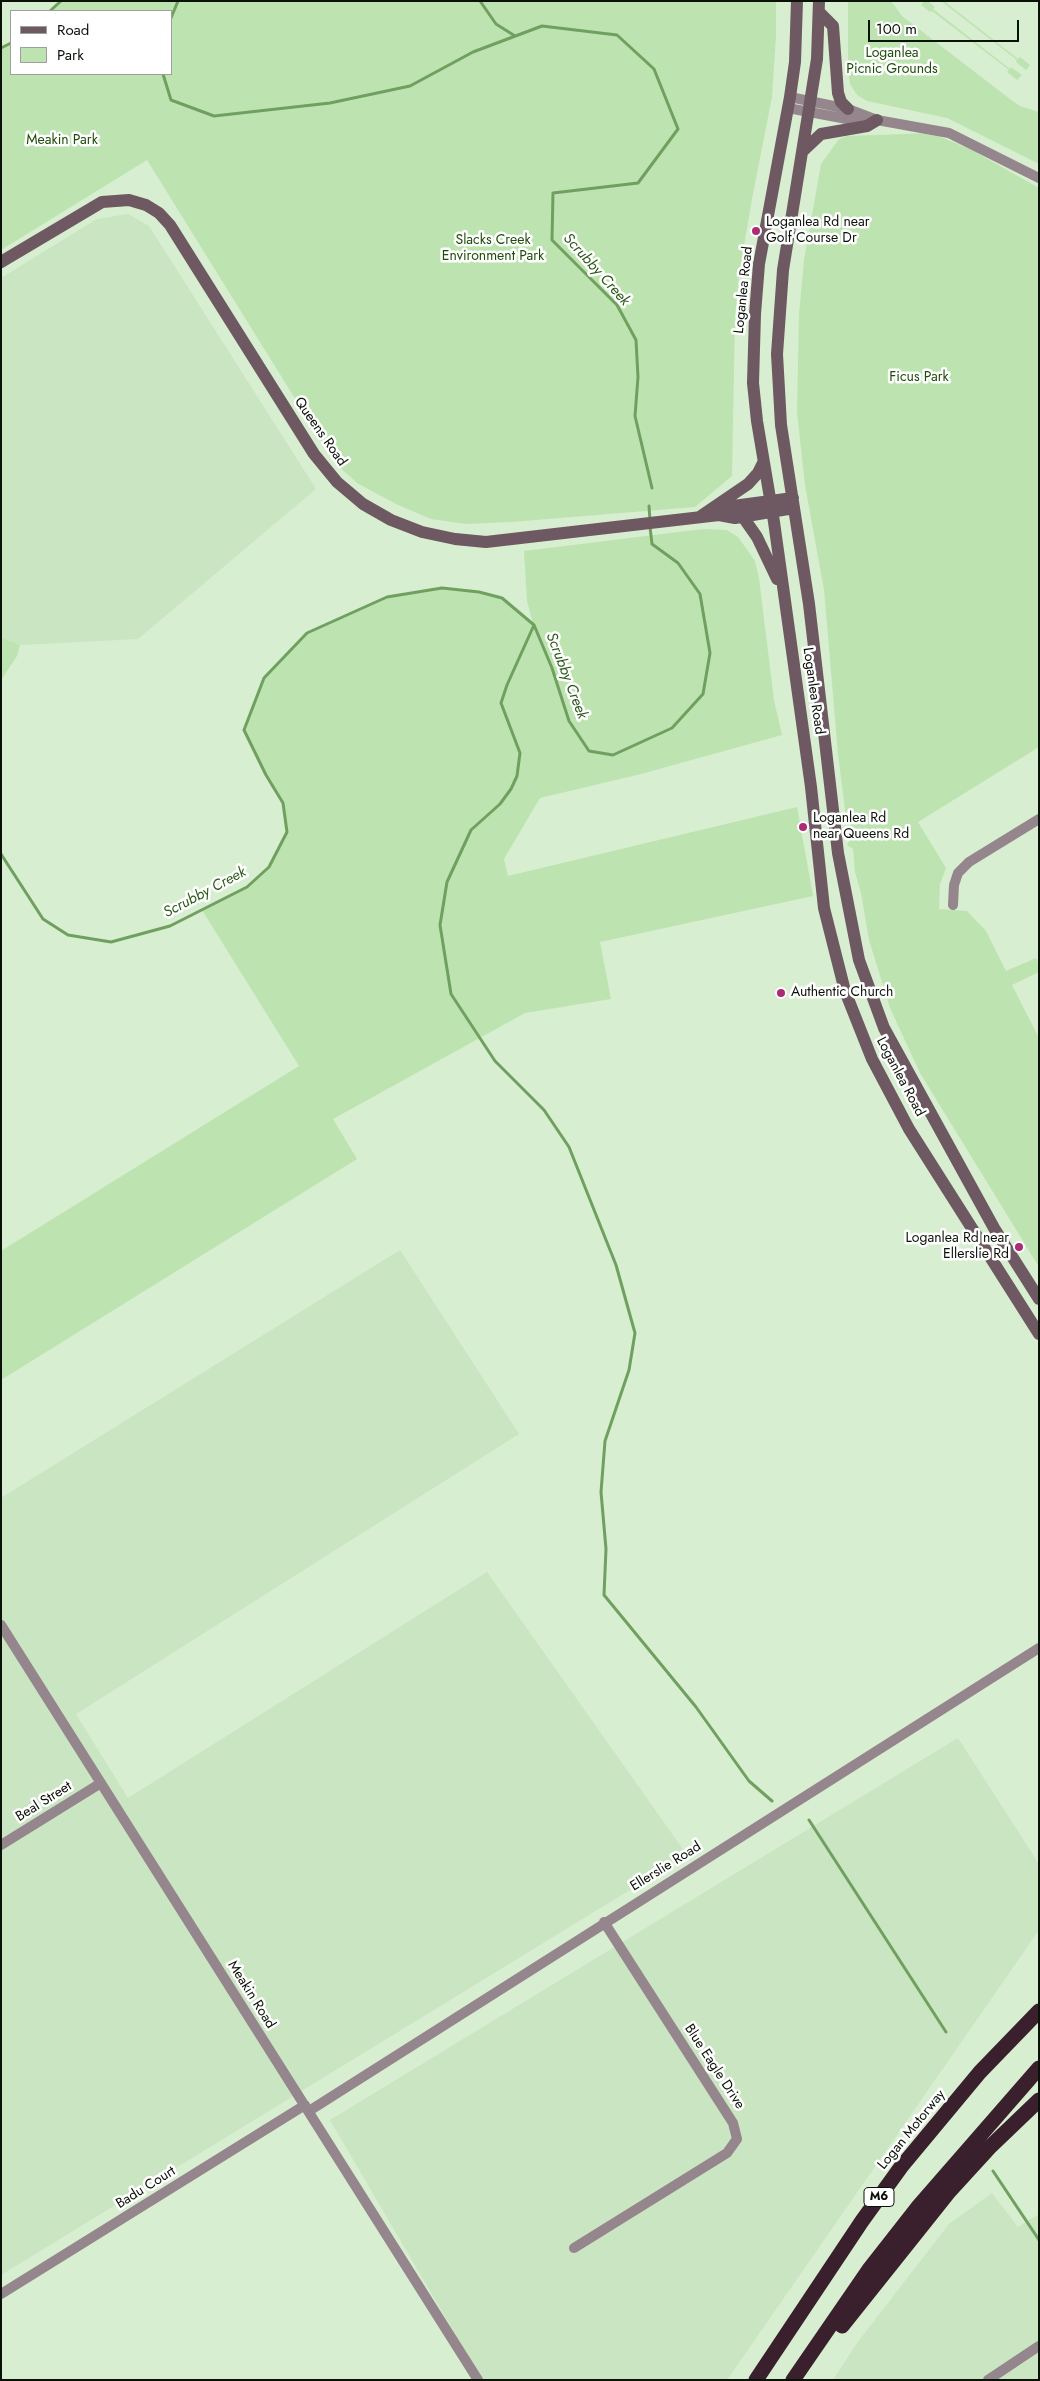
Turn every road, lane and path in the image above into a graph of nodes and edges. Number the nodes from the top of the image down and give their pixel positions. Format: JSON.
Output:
{"nodes":[{"id":1,"x":796,"y":1,"type":"edge"},
{"id":2,"x":819,"y":7,"type":"edge"},
{"id":3,"x":789,"y":103,"type":"junction"},
{"id":4,"x":810,"y":107,"type":"junction"},
{"id":5,"x":848,"y":110,"type":"junction"},
{"id":6,"x":872,"y":119,"type":"junction"},
{"id":7,"x":803,"y":151,"type":"junction"},
{"id":8,"x":1039,"y":178,"type":"edge"},
{"id":9,"x":1,"y":262,"type":"edge"},
{"id":10,"x":763,"y":464,"type":"junction"},
{"id":11,"x":793,"y":503,"type":"junction"},
{"id":12,"x":770,"y":506,"type":"junction"},
{"id":13,"x":719,"y":515,"type":"junction"},
{"id":14,"x":699,"y":517,"type":"junction"},
{"id":15,"x":743,"y":517,"type":"junction"},
{"id":16,"x":783,"y":593,"type":"junction"},
{"id":17,"x":1039,"y":819,"type":"edge"},
{"id":18,"x":953,"y":905,"type":"dead end"},
{"id":19,"x":1039,"y":1299,"type":"edge"},
{"id":20,"x":1039,"y":1334,"type":"edge"},
{"id":21,"x":1,"y":1625,"type":"edge"},
{"id":22,"x":1039,"y":1648,"type":"edge"},
{"id":23,"x":101,"y":1783,"type":"junction"},
{"id":24,"x":1,"y":1845,"type":"edge"},
{"id":25,"x":604,"y":1922,"type":"junction"},
{"id":26,"x":1039,"y":2010,"type":"edge"},
{"id":27,"x":1039,"y":2068,"type":"edge"},
{"id":28,"x":1039,"y":2100,"type":"edge"},
{"id":29,"x":307,"y":2108,"type":"junction"},
{"id":30,"x":574,"y":2248,"type":"dead end"},
{"id":31,"x":1,"y":2294,"type":"edge"},
{"id":32,"x":1039,"y":2346,"type":"edge"},
{"id":33,"x":793,"y":2379,"type":"edge"},
{"id":34,"x":478,"y":2380,"type":"edge"},
{"id":35,"x":756,"y":2380,"type":"edge"},
{"id":36,"x":988,"y":2380,"type":"edge"}],
"edges":[{"from":1,"to":3,"type":"main road","name":"Loganlea Road"},
{"from":2,"to":4,"type":"main road","name":"Loganlea Road"},
{"from":2,"to":5,"type":"main road"},
{"from":3,"to":4,"type":"street"},
{"from":3,"to":10,"type":"main road","name":"Loganlea Road"},
{"from":4,"to":5,"type":"street"},
{"from":4,"to":6,"type":"street"},
{"from":4,"to":7,"type":"main road","name":"Loganlea Road"},
{"from":5,"to":6,"type":"street"},
{"from":6,"to":7,"type":"main road"},
{"from":6,"to":8,"type":"street"},
{"from":7,"to":11,"type":"main road","name":"Loganlea Road"},
{"from":9,"to":14,"type":"main road","name":"Queens Road"},
{"from":10,"to":12,"type":"main road","name":"Loganlea Road"},
{"from":10,"to":14,"type":"main road"},
{"from":11,"to":12,"type":"main road","name":"Queens Road"},
{"from":11,"to":19,"type":"main road","name":"Loganlea Road"},
{"from":12,"to":13,"type":"main road","name":"Queens Road"},
{"from":12,"to":15,"type":"main road","name":"Queens Road"},
{"from":12,"to":16,"type":"main road","name":"Loganlea Road"},
{"from":13,"to":14,"type":"main road","name":"Queens Road"},
{"from":13,"to":15,"type":"main road","name":"Queens Road"},
{"from":15,"to":16,"type":"main road"},
{"from":16,"to":20,"type":"main road","name":"Loganlea Road"},
{"from":17,"to":18,"type":"street"},
{"from":21,"to":23,"type":"street","name":"Meakin Road"},
{"from":22,"to":25,"type":"street","name":"Ellerslie Road"},
{"from":23,"to":24,"type":"street","name":"Beal Street"},
{"from":23,"to":29,"type":"street","name":"Meakin Road"},
{"from":25,"to":29,"type":"street","name":"Ellerslie Road"},
{"from":25,"to":30,"type":"street","name":"Blue Eagle Drive"},
{"from":26,"to":35,"type":"highway","name":"Logan Motorway","number":"M6"},
{"from":27,"to":33,"type":"highway","number":"M6"},
{"from":28,"to":33,"type":"highway"},
{"from":29,"to":31,"type":"street","name":"Badu Court"},
{"from":29,"to":34,"type":"street","name":"Meakin Road"},
{"from":32,"to":36,"type":"street"}]}
